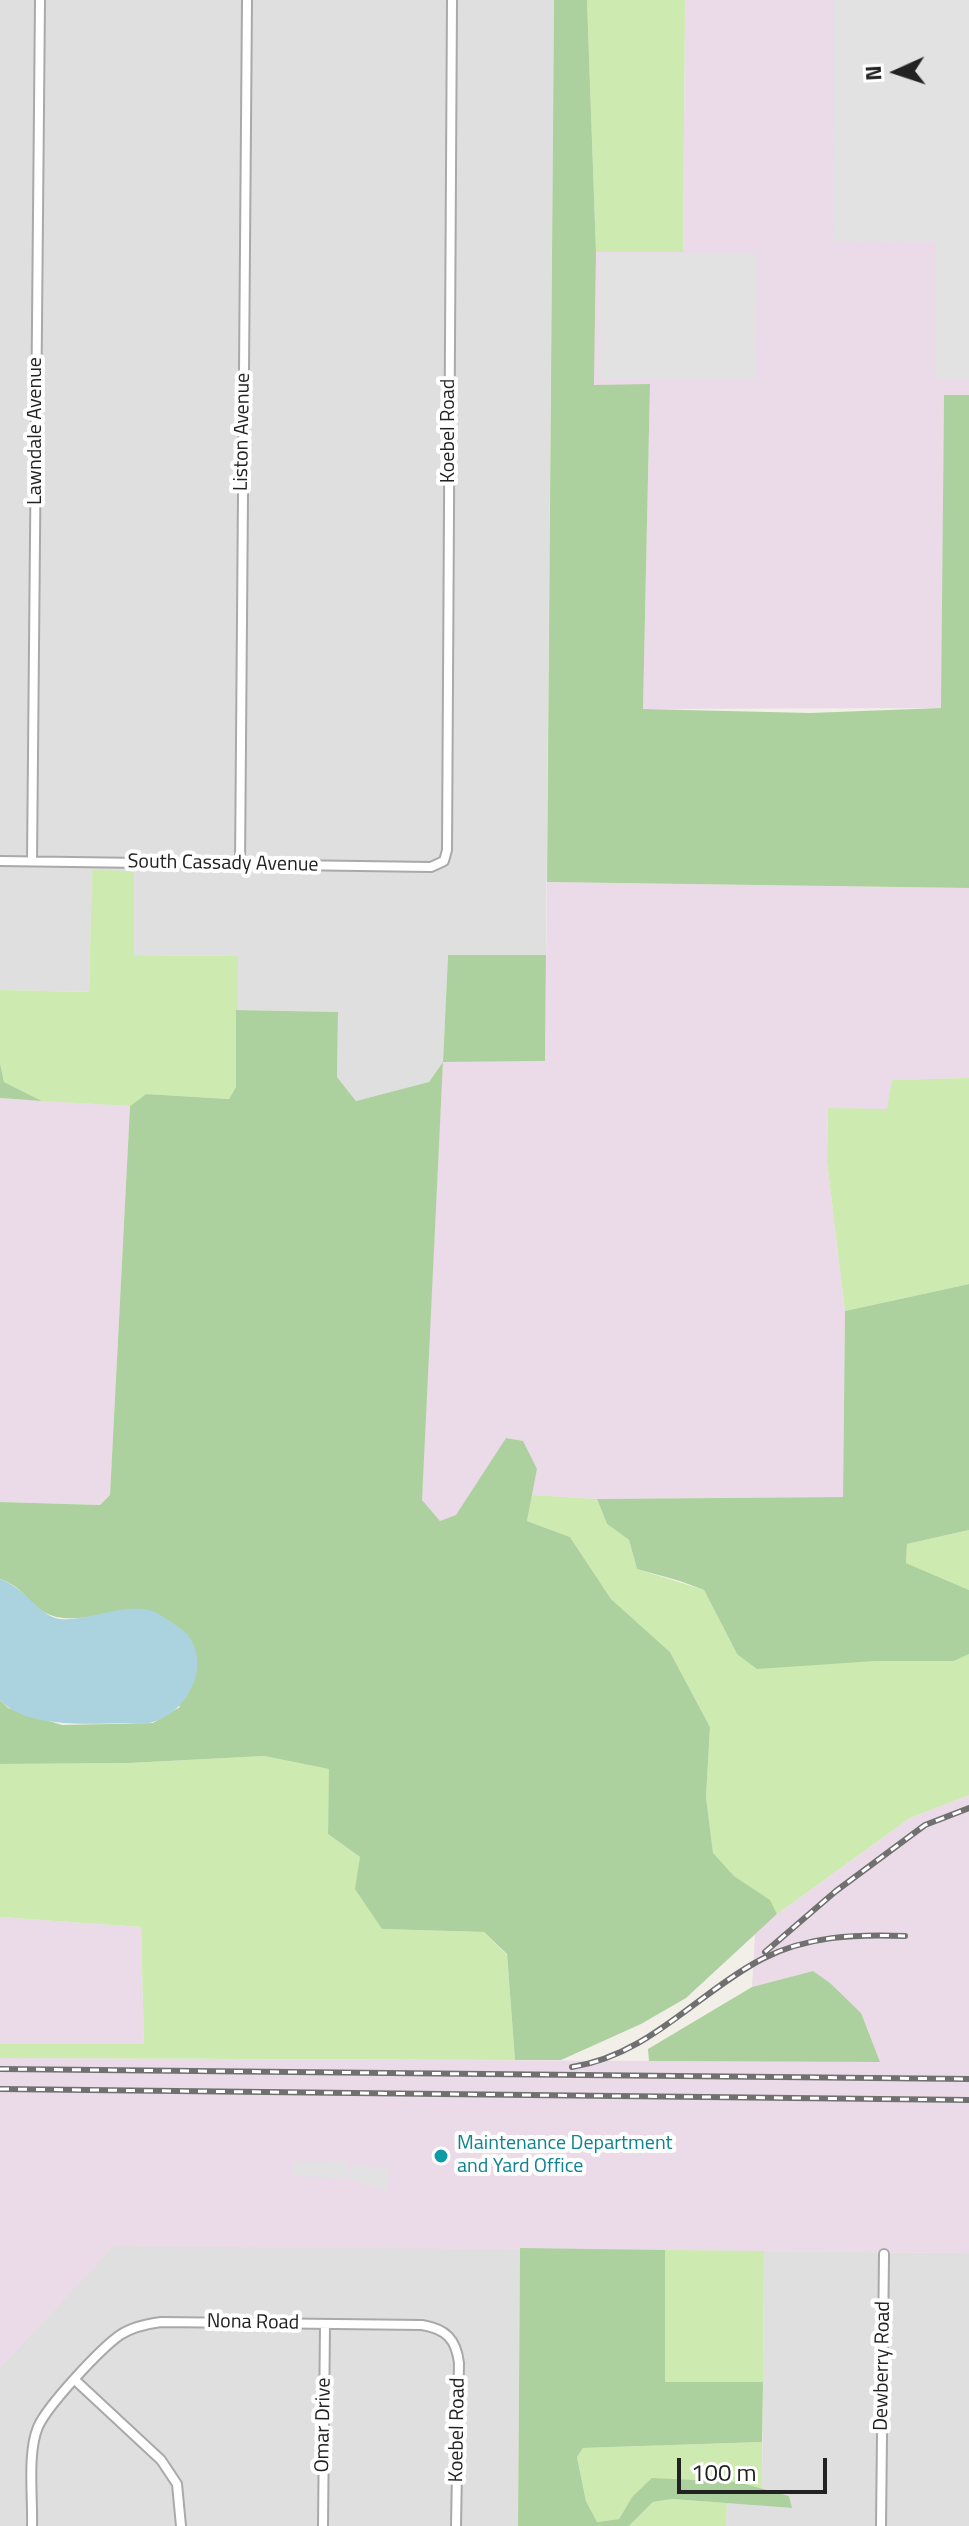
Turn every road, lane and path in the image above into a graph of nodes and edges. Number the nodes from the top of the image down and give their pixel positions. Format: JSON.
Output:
{"nodes":[{"id":1,"x":40,"y":0,"type":"edge"},
{"id":2,"x":247,"y":0,"type":"edge"},
{"id":3,"x":452,"y":0,"type":"edge"},
{"id":4,"x":0,"y":861,"type":"edge"},
{"id":5,"x":32,"y":861,"type":"junction"},
{"id":6,"x":444,"y":861,"type":"joint"},
{"id":7,"x":240,"y":864,"type":"junction"},
{"id":8,"x":884,"y":2254,"type":"dead end"},
{"id":9,"x":325,"y":2324,"type":"junction"},
{"id":10,"x":450,"y":2336,"type":"joint"},
{"id":11,"x":75,"y":2380,"type":"junction"},
{"id":12,"x":32,"y":2526,"type":"edge"},
{"id":13,"x":181,"y":2526,"type":"edge"},
{"id":14,"x":323,"y":2526,"type":"edge"},
{"id":15,"x":456,"y":2526,"type":"edge"},
{"id":16,"x":881,"y":2526,"type":"edge"}],
"edges":[{"from":1,"to":5,"type":"street","name":"Lawndale Avenue"},
{"from":2,"to":7,"type":"street","name":"Liston Avenue"},
{"from":3,"to":6,"type":"street","name":"Koebel Road"},
{"from":4,"to":5,"type":"street","name":"South Cassady Avenue"},
{"from":5,"to":7,"type":"street","name":"South Cassady Avenue"},
{"from":6,"to":7,"type":"street","name":"South Cassady Avenue"},
{"from":8,"to":16,"type":"street","name":"Dewberry Road"},
{"from":9,"to":10,"type":"street","name":"Nona Road"},
{"from":9,"to":11,"type":"street","name":"Nona Road"},
{"from":9,"to":14,"type":"street","name":"Omar Drive"},
{"from":10,"to":15,"type":"street","name":"Koebel Road"},
{"from":11,"to":12,"type":"street","name":"Nona Road"},
{"from":11,"to":13,"type":"street"}]}
